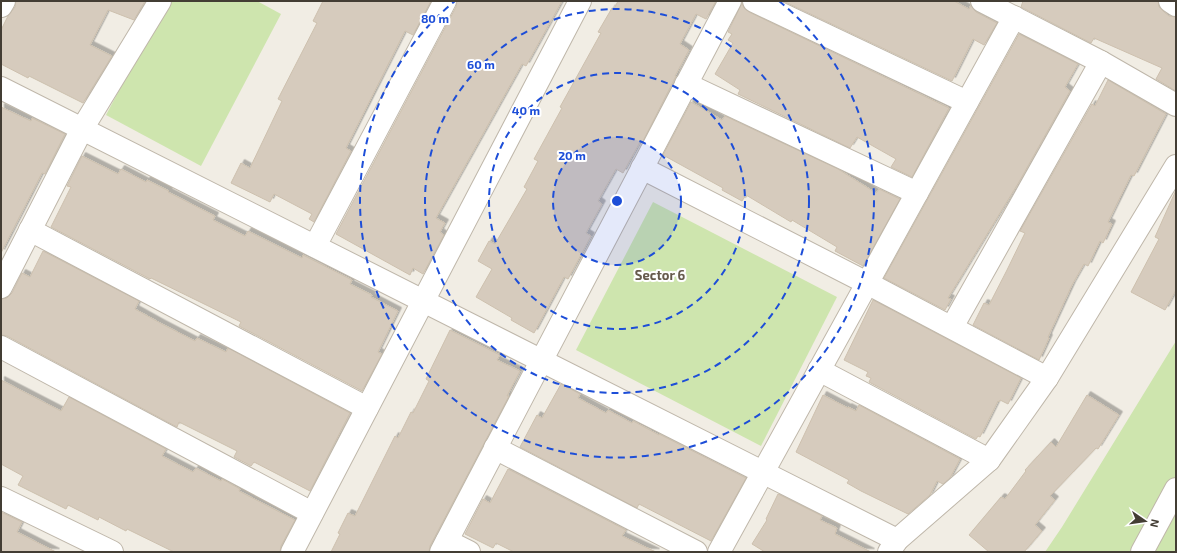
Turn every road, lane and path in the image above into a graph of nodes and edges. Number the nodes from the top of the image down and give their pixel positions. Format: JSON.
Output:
{"nodes":[{"id":1,"x":4,"y":1,"type":"edge"},
{"id":2,"x":160,"y":1,"type":"edge"},
{"id":3,"x":445,"y":1,"type":"edge"},
{"id":4,"x":580,"y":1,"type":"edge"},
{"id":5,"x":730,"y":1,"type":"edge"},
{"id":6,"x":754,"y":1,"type":"edge"},
{"id":7,"x":982,"y":1,"type":"edge"},
{"id":8,"x":1170,"y":1,"type":"edge"},
{"id":9,"x":1176,"y":4,"type":"edge"},
{"id":10,"x":1,"y":6,"type":"edge"},
{"id":11,"x":1014,"y":17,"type":"junction"},
{"id":12,"x":1101,"y":62,"type":"junction"},
{"id":13,"x":686,"y":84,"type":"junction"},
{"id":14,"x":1,"y":88,"type":"edge"},
{"id":15,"x":967,"y":102,"type":"junction"},
{"id":16,"x":1176,"y":105,"type":"edge"},
{"id":17,"x":82,"y":129,"type":"junction"},
{"id":18,"x":1176,"y":166,"type":"edge"},
{"id":19,"x":642,"y":168,"type":"junction"},
{"id":20,"x":917,"y":193,"type":"junction"},
{"id":21,"x":30,"y":230,"type":"junction"},
{"id":22,"x":315,"y":246,"type":"junction"},
{"id":23,"x":867,"y":283,"type":"junction"},
{"id":24,"x":1,"y":287,"type":"edge"},
{"id":25,"x":423,"y":301,"type":"junction"},
{"id":26,"x":952,"y":327,"type":"junction"},
{"id":27,"x":1,"y":347,"type":"edge"},
{"id":28,"x":541,"y":361,"type":"junction"},
{"id":29,"x":819,"y":370,"type":"junction"},
{"id":30,"x":1047,"y":378,"type":"junction"},
{"id":31,"x":367,"y":408,"type":"junction"},
{"id":32,"x":495,"y":448,"type":"junction"},
{"id":33,"x":990,"y":460,"type":"junction"},
{"id":34,"x":763,"y":472,"type":"junction"},
{"id":35,"x":1176,"y":489,"type":"edge"},
{"id":36,"x":1,"y":498,"type":"edge"},
{"id":37,"x":312,"y":513,"type":"junction"},
{"id":38,"x":444,"y":546,"type":"edge"},
{"id":39,"x":892,"y":546,"type":"edge"},
{"id":40,"x":112,"y":552,"type":"edge"},
{"id":41,"x":292,"y":552,"type":"edge"},
{"id":42,"x":469,"y":552,"type":"edge"},
{"id":43,"x":696,"y":552,"type":"edge"},
{"id":44,"x":719,"y":552,"type":"edge"},
{"id":45,"x":1142,"y":552,"type":"edge"}],
"edges":[{"from":1,"to":10,"type":"street"},
{"from":2,"to":17,"type":"street"},
{"from":3,"to":22,"type":"street"},
{"from":4,"to":25,"type":"street"},
{"from":5,"to":13,"type":"street"},
{"from":6,"to":15,"type":"street"},
{"from":7,"to":11,"type":"street"},
{"from":8,"to":9,"type":"street"},
{"from":11,"to":12,"type":"street"},
{"from":11,"to":15,"type":"street"},
{"from":12,"to":16,"type":"street"},
{"from":12,"to":26,"type":"street"},
{"from":13,"to":19,"type":"street"},
{"from":13,"to":20,"type":"street"},
{"from":14,"to":17,"type":"street"},
{"from":15,"to":20,"type":"street"},
{"from":17,"to":21,"type":"street"},
{"from":17,"to":22,"type":"street"},
{"from":18,"to":30,"type":"street"},
{"from":19,"to":23,"type":"street"},
{"from":19,"to":28,"type":"street"},
{"from":20,"to":23,"type":"street"},
{"from":21,"to":24,"type":"street"},
{"from":21,"to":31,"type":"street"},
{"from":22,"to":25,"type":"street"},
{"from":23,"to":26,"type":"street"},
{"from":23,"to":29,"type":"street"},
{"from":25,"to":28,"type":"street"},
{"from":25,"to":31,"type":"street"},
{"from":26,"to":30,"type":"street"},
{"from":27,"to":37,"type":"street"},
{"from":28,"to":32,"type":"street"},
{"from":28,"to":34,"type":"street"},
{"from":29,"to":33,"type":"street"},
{"from":29,"to":34,"type":"street"},
{"from":30,"to":33,"type":"street"},
{"from":31,"to":37,"type":"street"},
{"from":32,"to":38,"type":"street"},
{"from":32,"to":43,"type":"street"},
{"from":33,"to":39,"type":"street"},
{"from":34,"to":39,"type":"street"},
{"from":34,"to":44,"type":"street"},
{"from":35,"to":45,"type":"street"},
{"from":36,"to":40,"type":"street"},
{"from":37,"to":41,"type":"street"},
{"from":38,"to":42,"type":"street"}]}
